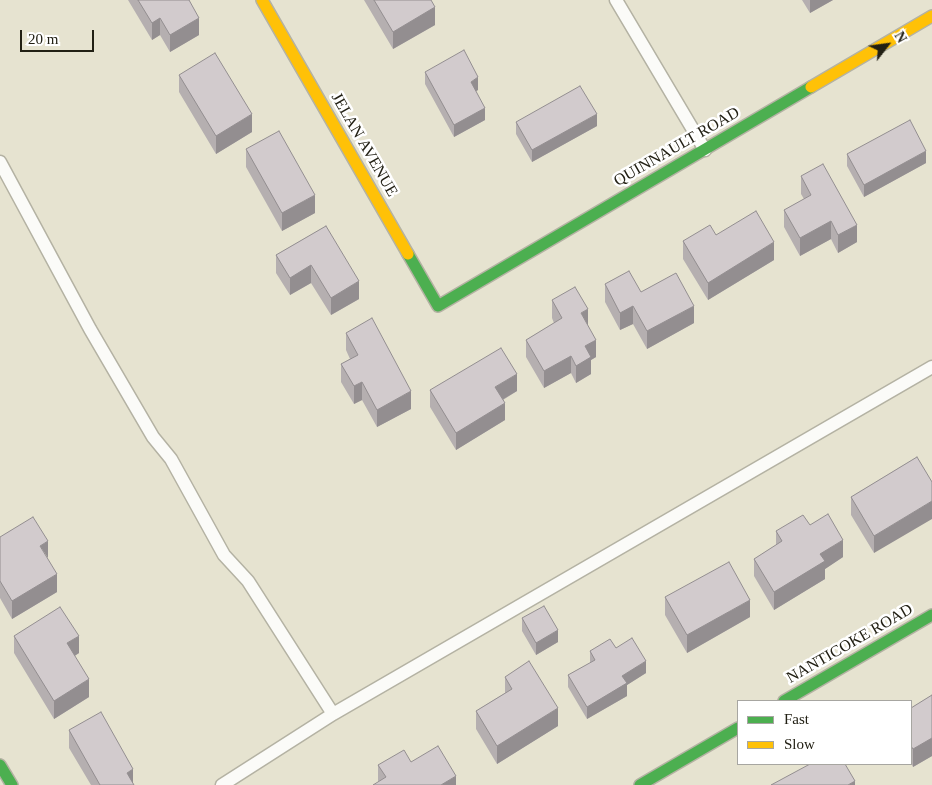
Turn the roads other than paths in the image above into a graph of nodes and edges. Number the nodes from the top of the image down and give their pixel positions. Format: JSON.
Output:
{"nodes":[{"id":1,"x":262,"y":0,"type":"edge"},
{"id":2,"x":616,"y":0,"type":"edge"},
{"id":3,"x":932,"y":16,"type":"edge"},
{"id":4,"x":705,"y":150,"type":"junction"},
{"id":5,"x":0,"y":162,"type":"edge"},
{"id":6,"x":438,"y":306,"type":"joint"},
{"id":7,"x":932,"y":367,"type":"edge"},
{"id":8,"x":932,"y":615,"type":"edge"},
{"id":9,"x":786,"y":700,"type":"edge"},
{"id":10,"x":333,"y":714,"type":"junction"},
{"id":11,"x":737,"y":729,"type":"edge"},
{"id":12,"x":0,"y":765,"type":"edge"},
{"id":13,"x":12,"y":785,"type":"edge"},
{"id":14,"x":222,"y":785,"type":"edge"},
{"id":15,"x":640,"y":785,"type":"edge"}],
"edges":[{"from":1,"to":6,"type":"street","name":"JELAN AVENUE"},
{"from":2,"to":4,"type":"lane"},
{"from":3,"to":4,"type":"street","name":"QUINNAULT ROAD"},
{"from":4,"to":6,"type":"street","name":"QUINNAULT ROAD"},
{"from":5,"to":10,"type":"lane"},
{"from":7,"to":10,"type":"lane"},
{"from":8,"to":9,"type":"street","name":"NANTICOKE ROAD"},
{"from":10,"to":14,"type":"lane"},
{"from":11,"to":15,"type":"street"},
{"from":12,"to":13,"type":"street"}]}
